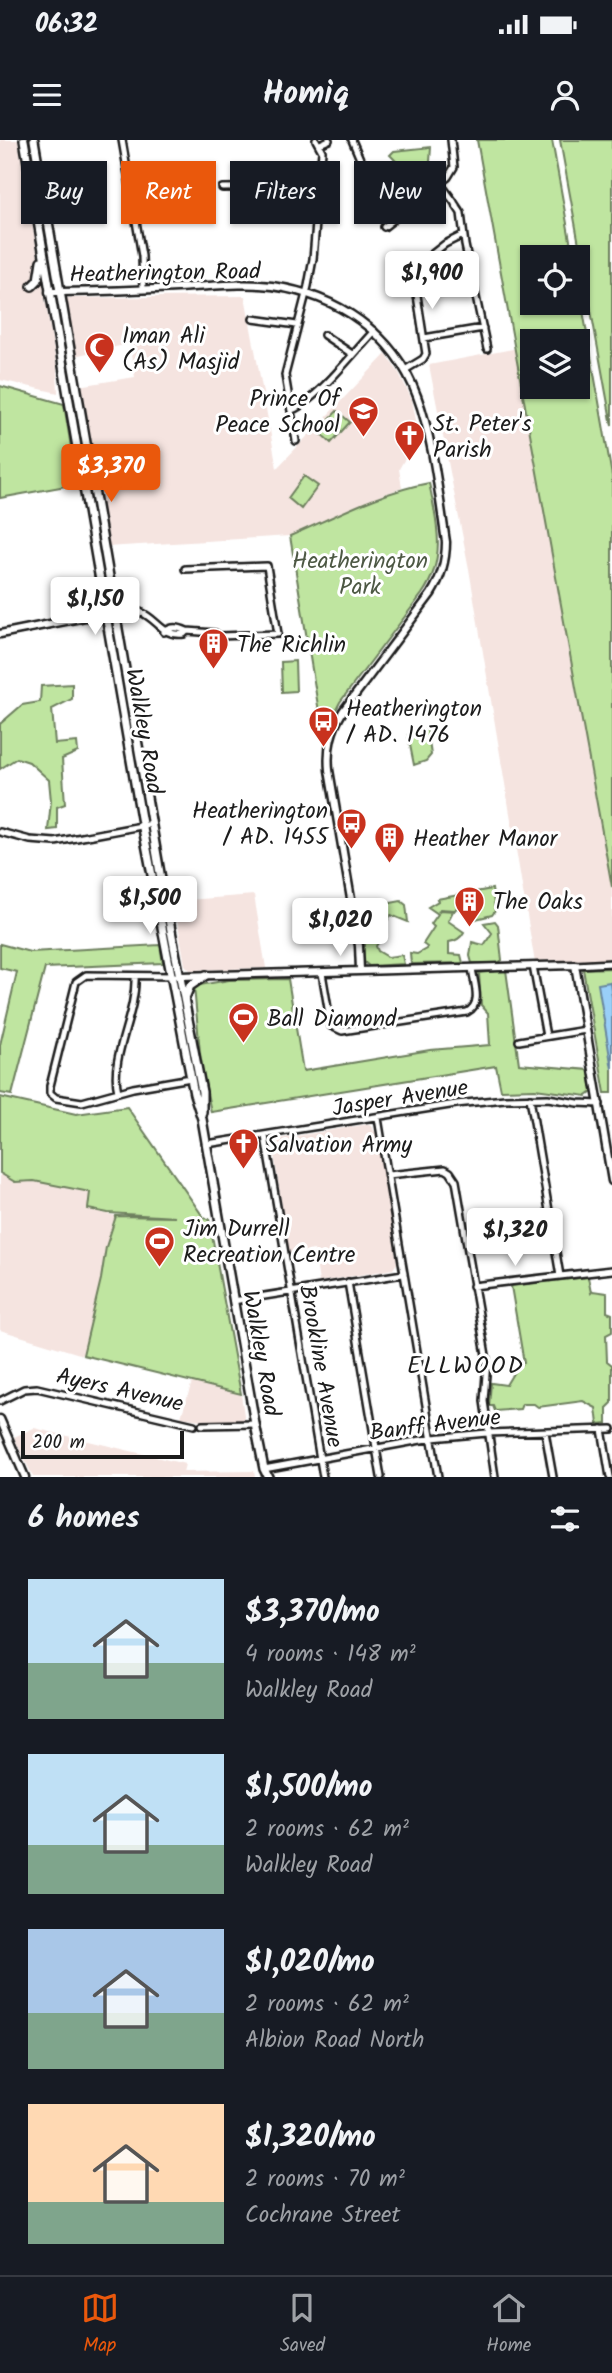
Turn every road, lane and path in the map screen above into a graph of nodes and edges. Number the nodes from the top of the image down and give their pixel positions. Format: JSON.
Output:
{"nodes":[{"id":1,"x":24,"y":140,"type":"edge"},
{"id":2,"x":34,"y":140,"type":"edge"},
{"id":3,"x":122,"y":140,"type":"edge"},
{"id":4,"x":330,"y":140,"type":"edge"},
{"id":5,"x":352,"y":140,"type":"edge"},
{"id":6,"x":452,"y":140,"type":"edge"},
{"id":7,"x":318,"y":142,"type":"edge"},
{"id":8,"x":321,"y":161,"type":"edge"},
{"id":9,"x":362,"y":161,"type":"edge"},
{"id":10,"x":446,"y":178,"type":"edge"},
{"id":11,"x":222,"y":188,"type":"dead end"},
{"id":12,"x":230,"y":188,"type":"edge"},
{"id":13,"x":446,"y":191,"type":"edge"},
{"id":14,"x":316,"y":224,"type":"edge"},
{"id":15,"x":389,"y":224,"type":"edge"},
{"id":16,"x":384,"y":228,"type":"dead end"},
{"id":17,"x":463,"y":235,"type":"junction"},
{"id":18,"x":41,"y":247,"type":"junction"},
{"id":19,"x":32,"y":286,"type":"dead end"},
{"id":20,"x":143,"y":289,"type":"junction"},
{"id":21,"x":49,"y":292,"type":"junction"},
{"id":22,"x":59,"y":292,"type":"junction"},
{"id":23,"x":306,"y":293,"type":"junction"},
{"id":24,"x":253,"y":319,"type":"dead end"},
{"id":25,"x":297,"y":325,"type":"junction"},
{"id":26,"x":483,"y":328,"type":"junction"},
{"id":27,"x":374,"y":331,"type":"junction"},
{"id":28,"x":324,"y":335,"type":"dead end"},
{"id":29,"x":424,"y":338,"type":"junction"},
{"id":30,"x":487,"y":349,"type":"dead end"},
{"id":31,"x":352,"y":354,"type":"junction"},
{"id":32,"x":405,"y":370,"type":"junction"},
{"id":33,"x":292,"y":410,"type":"junction"},
{"id":34,"x":296,"y":441,"type":"dead end"},
{"id":35,"x":185,"y":569,"type":"dead end"},
{"id":36,"x":115,"y":611,"type":"junction"},
{"id":37,"x":105,"y":613,"type":"junction"},
{"id":38,"x":1,"y":631,"type":"edge"},
{"id":39,"x":152,"y":824,"type":"junction"},
{"id":40,"x":143,"y":826,"type":"junction"},
{"id":41,"x":0,"y":832,"type":"edge"},
{"id":42,"x":612,"y":963,"type":"edge"},
{"id":43,"x":575,"y":965,"type":"junction"},
{"id":44,"x":533,"y":966,"type":"junction"},
{"id":45,"x":472,"y":968,"type":"junction"},
{"id":46,"x":360,"y":970,"type":"junction"},
{"id":47,"x":322,"y":973,"type":"junction"},
{"id":48,"x":206,"y":975,"type":"junction"},
{"id":49,"x":135,"y":976,"type":"junction"},
{"id":50,"x":176,"y":976,"type":"junction"},
{"id":51,"x":185,"y":999,"type":"junction"},
{"id":52,"x":586,"y":1030,"type":"junction"},
{"id":53,"x":546,"y":1036,"type":"junction"},
{"id":54,"x":519,"y":1041,"type":"dead end"},
{"id":55,"x":191,"y":1078,"type":"junction"},
{"id":56,"x":117,"y":1092,"type":"junction"},
{"id":57,"x":530,"y":1098,"type":"junction"},
{"id":58,"x":600,"y":1104,"type":"junction"},
{"id":59,"x":378,"y":1118,"type":"junction"},
{"id":60,"x":202,"y":1119,"type":"junction"},
{"id":61,"x":265,"y":1136,"type":"junction"},
{"id":62,"x":207,"y":1144,"type":"junction"},
{"id":63,"x":388,"y":1175,"type":"junction"},
{"id":64,"x":612,"y":1181,"type":"edge"},
{"id":65,"x":612,"y":1270,"type":"edge"},
{"id":66,"x":403,"y":1274,"type":"junction"},
{"id":67,"x":559,"y":1276,"type":"junction"},
{"id":68,"x":348,"y":1282,"type":"junction"},
{"id":69,"x":473,"y":1286,"type":"junction"},
{"id":70,"x":292,"y":1293,"type":"junction"},
{"id":71,"x":233,"y":1301,"type":"junction"},
{"id":72,"x":0,"y":1401,"type":"edge"},
{"id":73,"x":0,"y":1419,"type":"edge"},
{"id":74,"x":255,"y":1424,"type":"junction"},
{"id":75,"x":194,"y":1425,"type":"dead end"},
{"id":76,"x":202,"y":1425,"type":"dead end"},
{"id":77,"x":602,"y":1429,"type":"junction"},
{"id":78,"x":612,"y":1429,"type":"edge"},
{"id":79,"x":545,"y":1432,"type":"junction"},
{"id":80,"x":487,"y":1433,"type":"junction"},
{"id":81,"x":432,"y":1438,"type":"junction"},
{"id":82,"x":377,"y":1448,"type":"junction"},
{"id":83,"x":320,"y":1458,"type":"junction"},
{"id":84,"x":263,"y":1473,"type":"edge"},
{"id":85,"x":25,"y":1477,"type":"edge"},
{"id":86,"x":268,"y":1477,"type":"edge"},
{"id":87,"x":323,"y":1477,"type":"edge"},
{"id":88,"x":381,"y":1477,"type":"edge"},
{"id":89,"x":438,"y":1477,"type":"edge"},
{"id":90,"x":495,"y":1477,"type":"edge"},
{"id":91,"x":553,"y":1477,"type":"edge"},
{"id":92,"x":610,"y":1477,"type":"edge"}],
"edges":[{"from":1,"to":18,"type":"main road","name":"Walkley Road"},
{"from":2,"to":22,"type":"main road","name":"Walkley Road"},
{"from":3,"to":20,"type":"street"},
{"from":4,"to":7,"type":"street"},
{"from":5,"to":9,"type":"street"},
{"from":6,"to":10,"type":"street"},
{"from":7,"to":8,"type":"street"},
{"from":11,"to":12,"type":"street"},
{"from":13,"to":17,"type":"street"},
{"from":14,"to":23,"type":"street"},
{"from":15,"to":16,"type":"street"},
{"from":17,"to":26,"type":"street"},
{"from":17,"to":29,"type":"street"},
{"from":18,"to":19,"type":"main road"},
{"from":18,"to":21,"type":"main road","name":"Walkley Road"},
{"from":20,"to":22,"type":"street","name":"Heatherington Road"},
{"from":20,"to":23,"type":"street","name":"Heatherington Road"},
{"from":21,"to":22,"type":"street","name":"Heatherington Road"},
{"from":21,"to":37,"type":"main road","name":"Walkley Road"},
{"from":22,"to":36,"type":"main road","name":"Walkley Road"},
{"from":23,"to":25,"type":"street"},
{"from":23,"to":27,"type":"street","name":"Heatherington Road"},
{"from":24,"to":25,"type":"street"},
{"from":25,"to":33,"type":"street"},
{"from":26,"to":29,"type":"street"},
{"from":26,"to":30,"type":"street"},
{"from":27,"to":31,"type":"street"},
{"from":27,"to":32,"type":"street","name":"Heatherington Road"},
{"from":28,"to":31,"type":"street"},
{"from":29,"to":32,"type":"street"},
{"from":31,"to":33,"type":"street"},
{"from":32,"to":46,"type":"street","name":"Heatherington Road"},
{"from":33,"to":34,"type":"street"},
{"from":35,"to":36,"type":"street"},
{"from":36,"to":37,"type":"street"},
{"from":36,"to":39,"type":"main road","name":"Walkley Road"},
{"from":37,"to":38,"type":"street"},
{"from":37,"to":40,"type":"main road","name":"Walkley Road"},
{"from":39,"to":40,"type":"street"},
{"from":39,"to":50,"type":"main road","name":"Walkley Road"},
{"from":40,"to":41,"type":"street"},
{"from":40,"to":50,"type":"main road","name":"Walkley Road"},
{"from":42,"to":43,"type":"street"},
{"from":43,"to":44,"type":"street"},
{"from":43,"to":52,"type":"street"},
{"from":44,"to":45,"type":"street"},
{"from":44,"to":53,"type":"street"},
{"from":45,"to":46,"type":"street"},
{"from":45,"to":47,"type":"street"},
{"from":46,"to":47,"type":"street"},
{"from":47,"to":48,"type":"street"},
{"from":48,"to":50,"type":"street"},
{"from":48,"to":51,"type":"main road"},
{"from":49,"to":50,"type":"street"},
{"from":49,"to":56,"type":"street"},
{"from":49,"to":56,"type":"street"},
{"from":50,"to":51,"type":"main road","name":"Walkley Road"},
{"from":50,"to":55,"type":"main road","name":"Walkley Road"},
{"from":51,"to":60,"type":"main road","name":"Walkley Road"},
{"from":52,"to":53,"type":"street"},
{"from":52,"to":58,"type":"street"},
{"from":53,"to":54,"type":"street"},
{"from":55,"to":56,"type":"street"},
{"from":55,"to":60,"type":"main road","name":"Walkley Road"},
{"from":57,"to":58,"type":"street","name":"Jasper Avenue"},
{"from":57,"to":59,"type":"street","name":"Jasper Avenue"},
{"from":57,"to":67,"type":"street"},
{"from":58,"to":64,"type":"street"},
{"from":59,"to":61,"type":"street","name":"Jasper Avenue"},
{"from":59,"to":63,"type":"street"},
{"from":60,"to":62,"type":"main road","name":"Walkley Road"},
{"from":61,"to":62,"type":"street","name":"Jasper Avenue"},
{"from":61,"to":70,"type":"street","name":"Brookline Avenue"},
{"from":62,"to":71,"type":"main road","name":"Walkley Road"},
{"from":63,"to":66,"type":"street"},
{"from":63,"to":69,"type":"street"},
{"from":65,"to":67,"type":"street"},
{"from":66,"to":68,"type":"street"},
{"from":66,"to":81,"type":"street"},
{"from":67,"to":69,"type":"street"},
{"from":68,"to":70,"type":"street"},
{"from":68,"to":82,"type":"street"},
{"from":69,"to":80,"type":"street"},
{"from":70,"to":71,"type":"street"},
{"from":70,"to":83,"type":"street","name":"Brookline Avenue"},
{"from":71,"to":74,"type":"main road","name":"Walkley Road"},
{"from":72,"to":75,"type":"street","name":"Ayers Avenue"},
{"from":73,"to":85,"type":"street"},
{"from":74,"to":76,"type":"street"},
{"from":74,"to":84,"type":"main road","name":"Walkley Road"},
{"from":77,"to":78,"type":"street","name":"Banff Avenue"},
{"from":77,"to":79,"type":"street","name":"Banff Avenue"},
{"from":77,"to":92,"type":"street"},
{"from":79,"to":80,"type":"street","name":"Banff Avenue"},
{"from":79,"to":91,"type":"street"},
{"from":80,"to":81,"type":"street","name":"Banff Avenue"},
{"from":80,"to":90,"type":"street"},
{"from":81,"to":82,"type":"street","name":"Banff Avenue"},
{"from":81,"to":89,"type":"street"},
{"from":82,"to":83,"type":"street","name":"Banff Avenue"},
{"from":82,"to":88,"type":"street"},
{"from":83,"to":84,"type":"street","name":"Banff Avenue"},
{"from":83,"to":87,"type":"street","name":"Brookline Avenue"},
{"from":84,"to":86,"type":"main road","name":"Walkley Road"}]}
